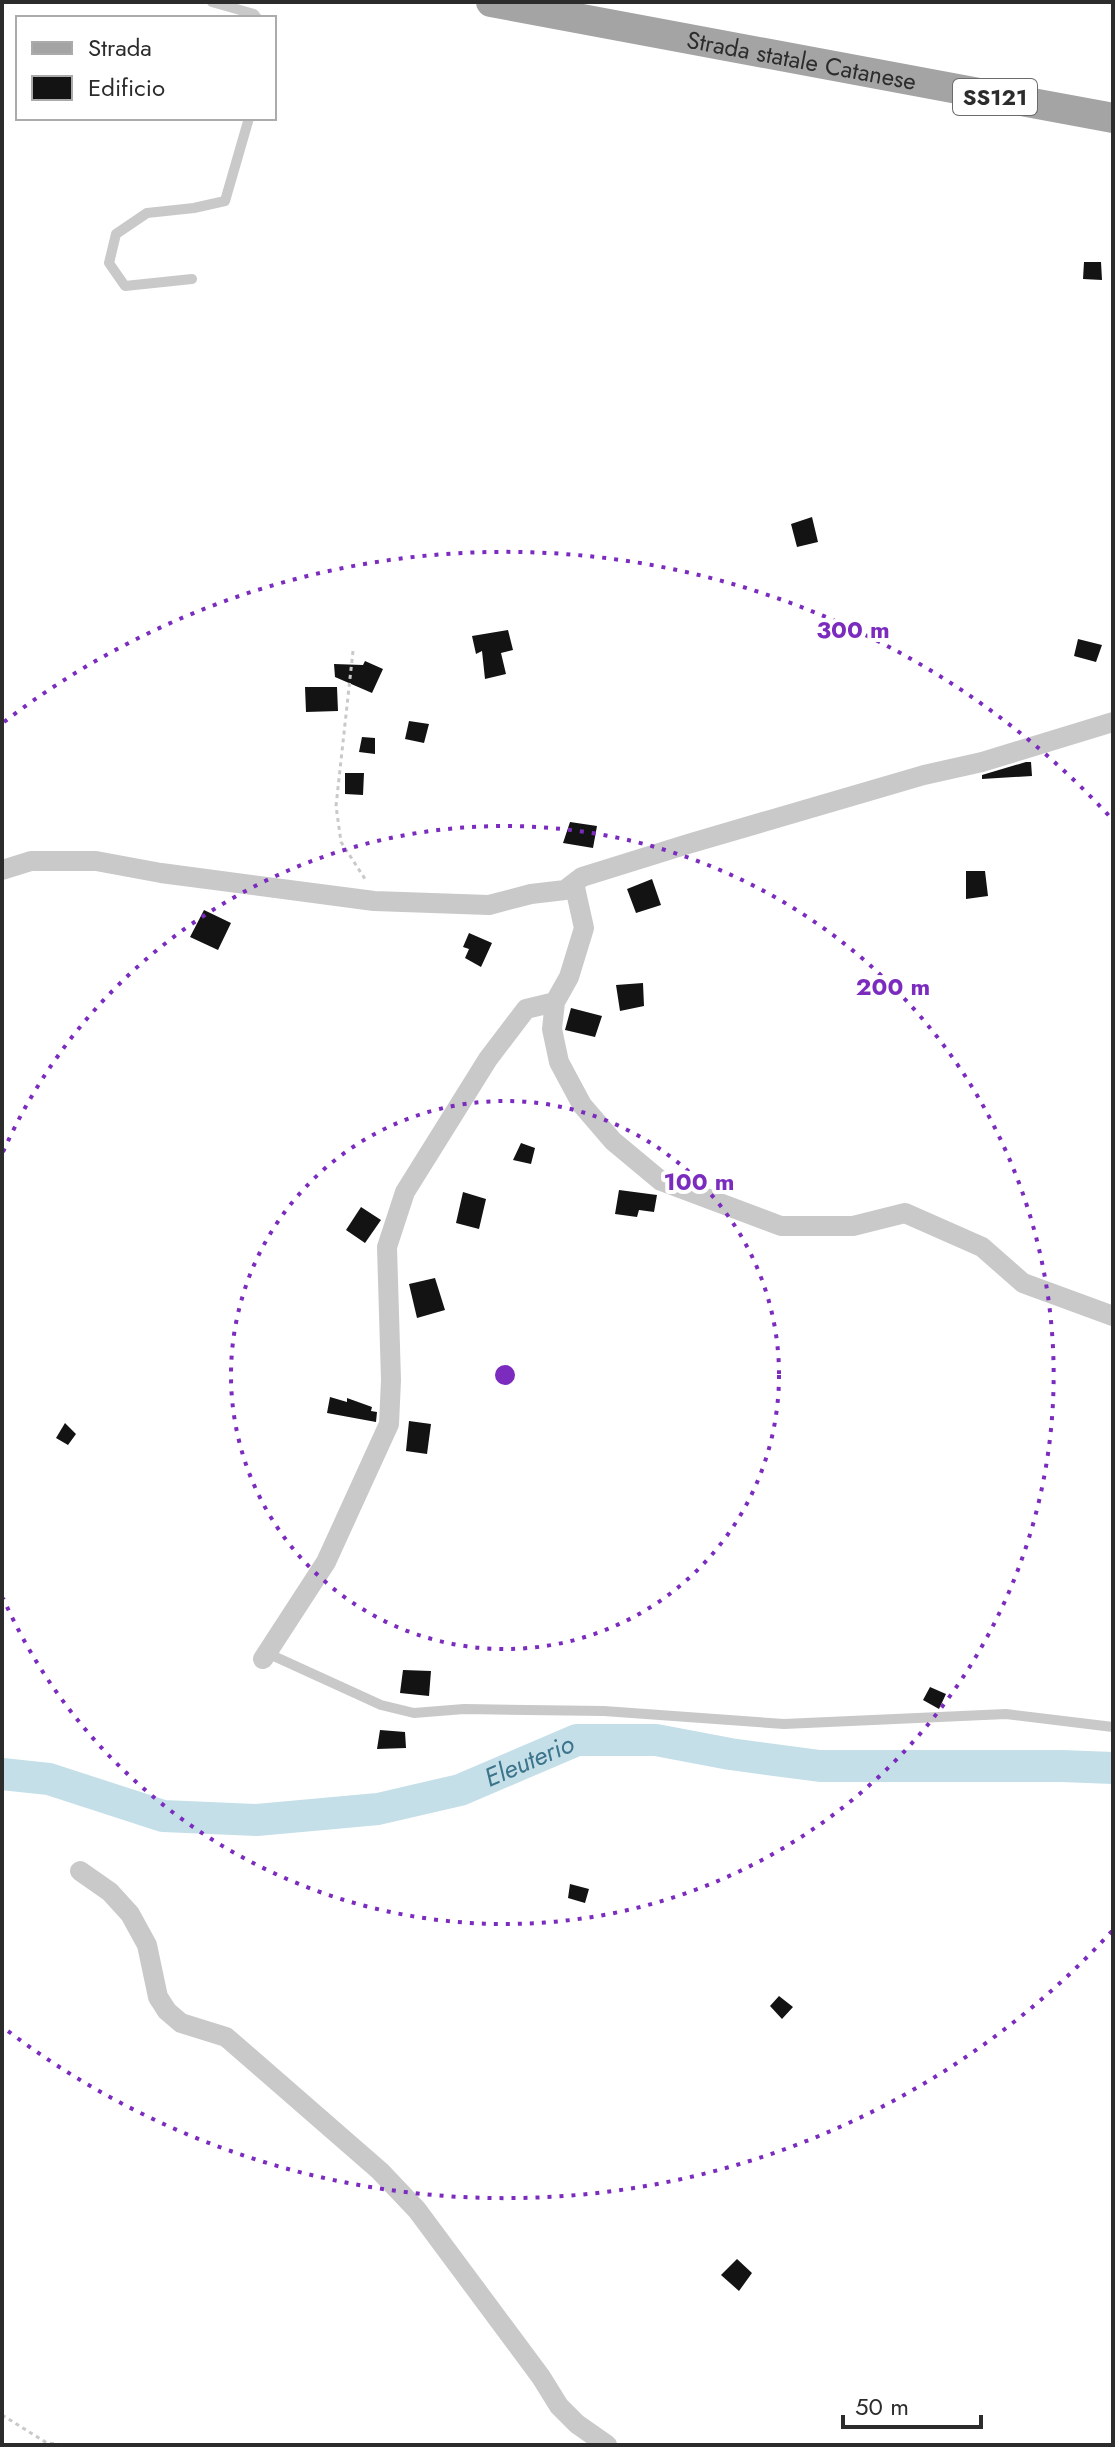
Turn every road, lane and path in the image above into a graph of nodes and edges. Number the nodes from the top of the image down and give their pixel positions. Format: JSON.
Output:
{"nodes":[{"id":1,"x":212,"y":2,"type":"edge"},
{"id":2,"x":491,"y":2,"type":"edge"},
{"id":3,"x":256,"y":16,"type":"edge"},
{"id":4,"x":1113,"y":118,"type":"edge"},
{"id":5,"x":248,"y":120,"type":"edge"},
{"id":6,"x":192,"y":279,"type":"dead end"},
{"id":7,"x":353,"y":651,"type":"dead end"},
{"id":8,"x":1113,"y":722,"type":"edge"},
{"id":9,"x":2,"y":870,"type":"edge"},
{"id":10,"x":574,"y":883,"type":"junction"},
{"id":11,"x":381,"y":901,"type":"junction"},
{"id":12,"x":555,"y":1002,"type":"junction"},
{"id":13,"x":1113,"y":1316,"type":"edge"},
{"id":14,"x":265,"y":1656,"type":"joint"},
{"id":15,"x":1113,"y":1727,"type":"edge"},
{"id":16,"x":80,"y":1871,"type":"dead end"},
{"id":17,"x":2,"y":2415,"type":"edge"},
{"id":18,"x":64,"y":2445,"type":"edge"},
{"id":19,"x":607,"y":2445,"type":"edge"}],
"edges":[{"from":1,"to":3,"type":"lane"},
{"from":2,"to":4,"type":"main road","name":"Strada statale Catanese","number":"SS121"},
{"from":5,"to":6,"type":"lane"},
{"from":7,"to":11,"type":"path"},
{"from":8,"to":10,"type":"street"},
{"from":9,"to":11,"type":"street"},
{"from":10,"to":11,"type":"street"},
{"from":10,"to":12,"type":"street"},
{"from":12,"to":13,"type":"street"},
{"from":12,"to":14,"type":"street"},
{"from":14,"to":15,"type":"lane"},
{"from":16,"to":19,"type":"street"},
{"from":17,"to":18,"type":"path"}]}
